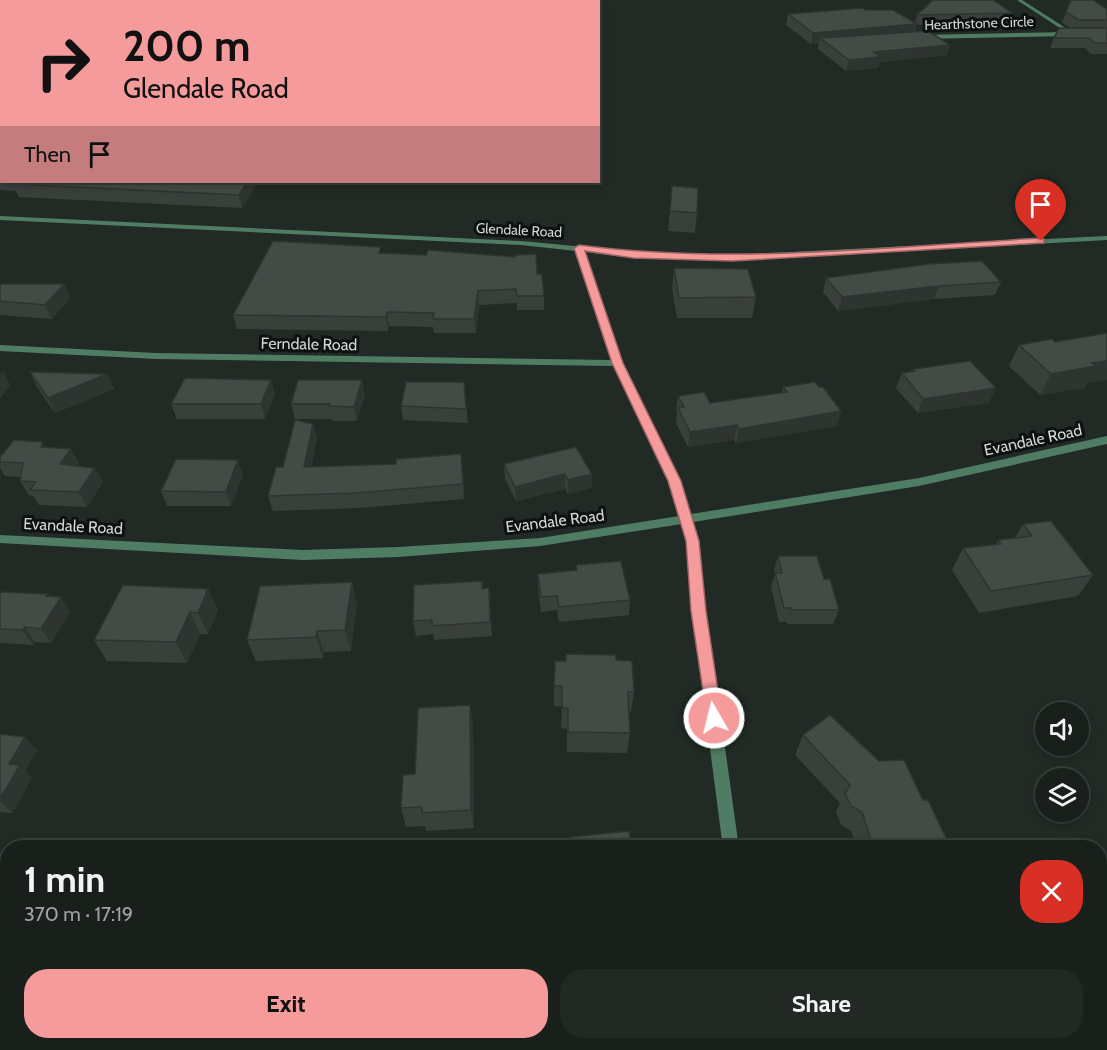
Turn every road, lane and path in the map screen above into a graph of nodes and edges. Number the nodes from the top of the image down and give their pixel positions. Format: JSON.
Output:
{"nodes":[{"id":1,"x":1019,"y":0,"type":"edge"},
{"id":2,"x":1071,"y":34,"type":"junction"},
{"id":3,"x":1080,"y":34,"type":"edge"},
{"id":4,"x":911,"y":38,"type":"edge"},
{"id":5,"x":0,"y":218,"type":"edge"},
{"id":6,"x":1107,"y":238,"type":"edge"},
{"id":7,"x":579,"y":248,"type":"junction"},
{"id":8,"x":0,"y":348,"type":"edge"},
{"id":9,"x":617,"y":363,"type":"junction"},
{"id":10,"x":1107,"y":440,"type":"edge"},
{"id":11,"x":686,"y":520,"type":"junction"},
{"id":12,"x":0,"y":539,"type":"edge"},
{"id":13,"x":730,"y":840,"type":"edge"}],
"edges":[{"from":1,"to":2,"type":"street"},
{"from":2,"to":3,"type":"street","name":"Hearthstone Circle"},
{"from":2,"to":4,"type":"street","name":"Hearthstone Circle"},
{"from":5,"to":7,"type":"street","name":"Glendale Road"},
{"from":6,"to":7,"type":"street","name":"Glendale Road"},
{"from":7,"to":9,"type":"street"},
{"from":8,"to":9,"type":"street","name":"Ferndale Road"},
{"from":9,"to":11,"type":"street"},
{"from":10,"to":11,"type":"street","name":"Evandale Road"},
{"from":11,"to":12,"type":"street","name":"Evandale Road"},
{"from":11,"to":13,"type":"street"}]}
